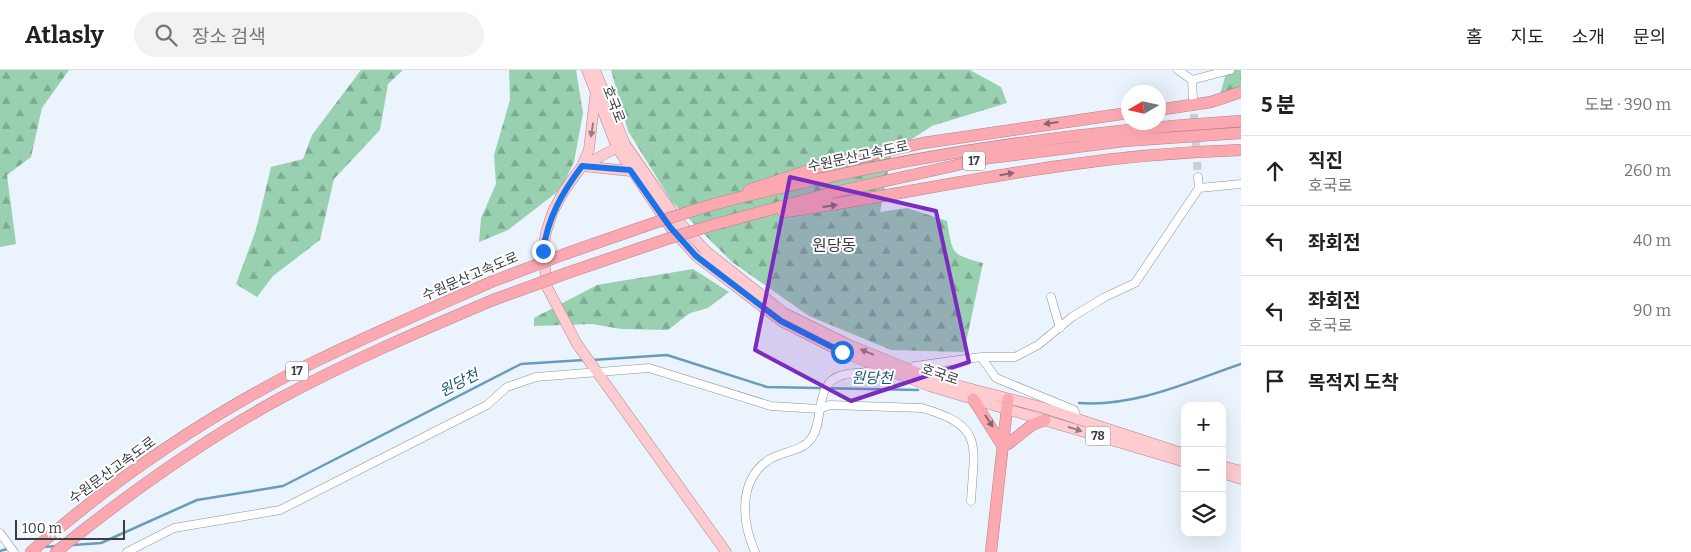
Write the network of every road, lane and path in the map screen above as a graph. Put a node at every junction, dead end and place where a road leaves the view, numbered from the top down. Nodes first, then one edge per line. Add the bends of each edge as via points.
1 (587, 70) edge
2 (595, 70) edge
3 (1178, 70) edge
4 (1230, 70) edge
5 (1192, 80) junction
6 (1241, 92) edge
7 (595, 94) junction
8 (1193, 99) tunnel mouth
9 (1166, 109) edge
10 (1121, 114) edge
11 (1241, 121) edge
12 (1241, 133) edge
13 (621, 146) junction
14 (1241, 150) edge
15 (1144, 156) junction
16 (1241, 156) edge
17 (582, 166) junction
18 (630, 170) junction
19 (1198, 177) tunnel mouth
20 (1241, 184) edge
21 (1199, 188) junction
22 (718, 203) junction
23 (730, 220) junction
24 (1051, 297) dead end
25 (1060, 328) junction
26 (981, 357) junction
27 (915, 366) dead end
28 (597, 371) junction
29 (877, 371) dead end
30 (972, 399) junction
31 (1010, 404) junction
32 (819, 405) junction
33 (1045, 420) junction
34 (1078, 420) junction
35 (1005, 445) junction
36 (1181, 453) edge
37 (1181, 461) edge
38 (1226, 467) edge
39 (1241, 471) edge
40 (1226, 474) edge
41 (1241, 479) edge
42 (971, 501) dead end
43 (1, 534) edge
44 (14, 552) edge
45 (31, 552) edge
46 (56, 552) edge
47 (127, 552) edge
48 (726, 552) edge
49 (755, 552) edge
50 (991, 552) edge
51 (998, 552) edge

1 - 7 main road, 호국로
2 - 13 main road, 호국로
3 - 5 street
4 - 5 street
5 - 8 street
6 - 9 highway via 1212,102
7 - 13 main road, 호국로
7 -> 17 main road via 589,149
10 -> 22 highway via 966,135 878,152 758,186
11 - 22 highway, 수원문산고속도로 / 17 via 1074,134 991,146 886,164
12 - 23 highway, 17 via 1124,141 988,158
13 - 17 main road
13 - 18 main road, 호국로
31 -> 13 main road, 호국로 via 933,379 847,344 784,313 706,251 679,222
14 - 15 highway
15 - 16 highway
23 -> 15 highway via 854,202 1050,167
17 - 18 main road
17 - 28 main road via 553,211 543,251 547,287 578,344
18 - 30 main road, 호국로 via 670,227 696,256 781,321 842,352
19 - 21 street
20 - 21 street
21 - 25 street via 1135,283 1105,297
22 - 45 highway, 수원문산고속도로 / 17, bridge via 491,282 304,368 208,422 115,484
23 - 46 highway, 17, bridge via 494,300 363,357 278,399 214,438 114,505
24 - 25 street
25 - 26 street via 1015,357
26 - 27 street
26 - 34 street via 996,378 1074,410
28 - 32 street via 649,368 771,406
28 - 47 street via 536,377 507,387 486,405 280,510 174,528
28 - 48 main road
29 - 32 street via 842,375 832,380
30 - 31 main road, 호국로
30 -> 35 highway
31 - 33 main road, 호국로 / 78
31 - 34 main road, 호국로 / 78
31 - 35 highway
32 - 42 street via 922,408 959,422 968,430 974,444
32 - 49 street via 817,428 804,446 767,460 749,483 744,503
33 - 35 highway via 1032,425
33 -> 37 main road, 호국로 / 78
34 - 36 main road, 호국로 / 78
35 - 50 highway
35 - 51 highway
38 - 39 main road
40 - 41 main road
43 - 44 street

